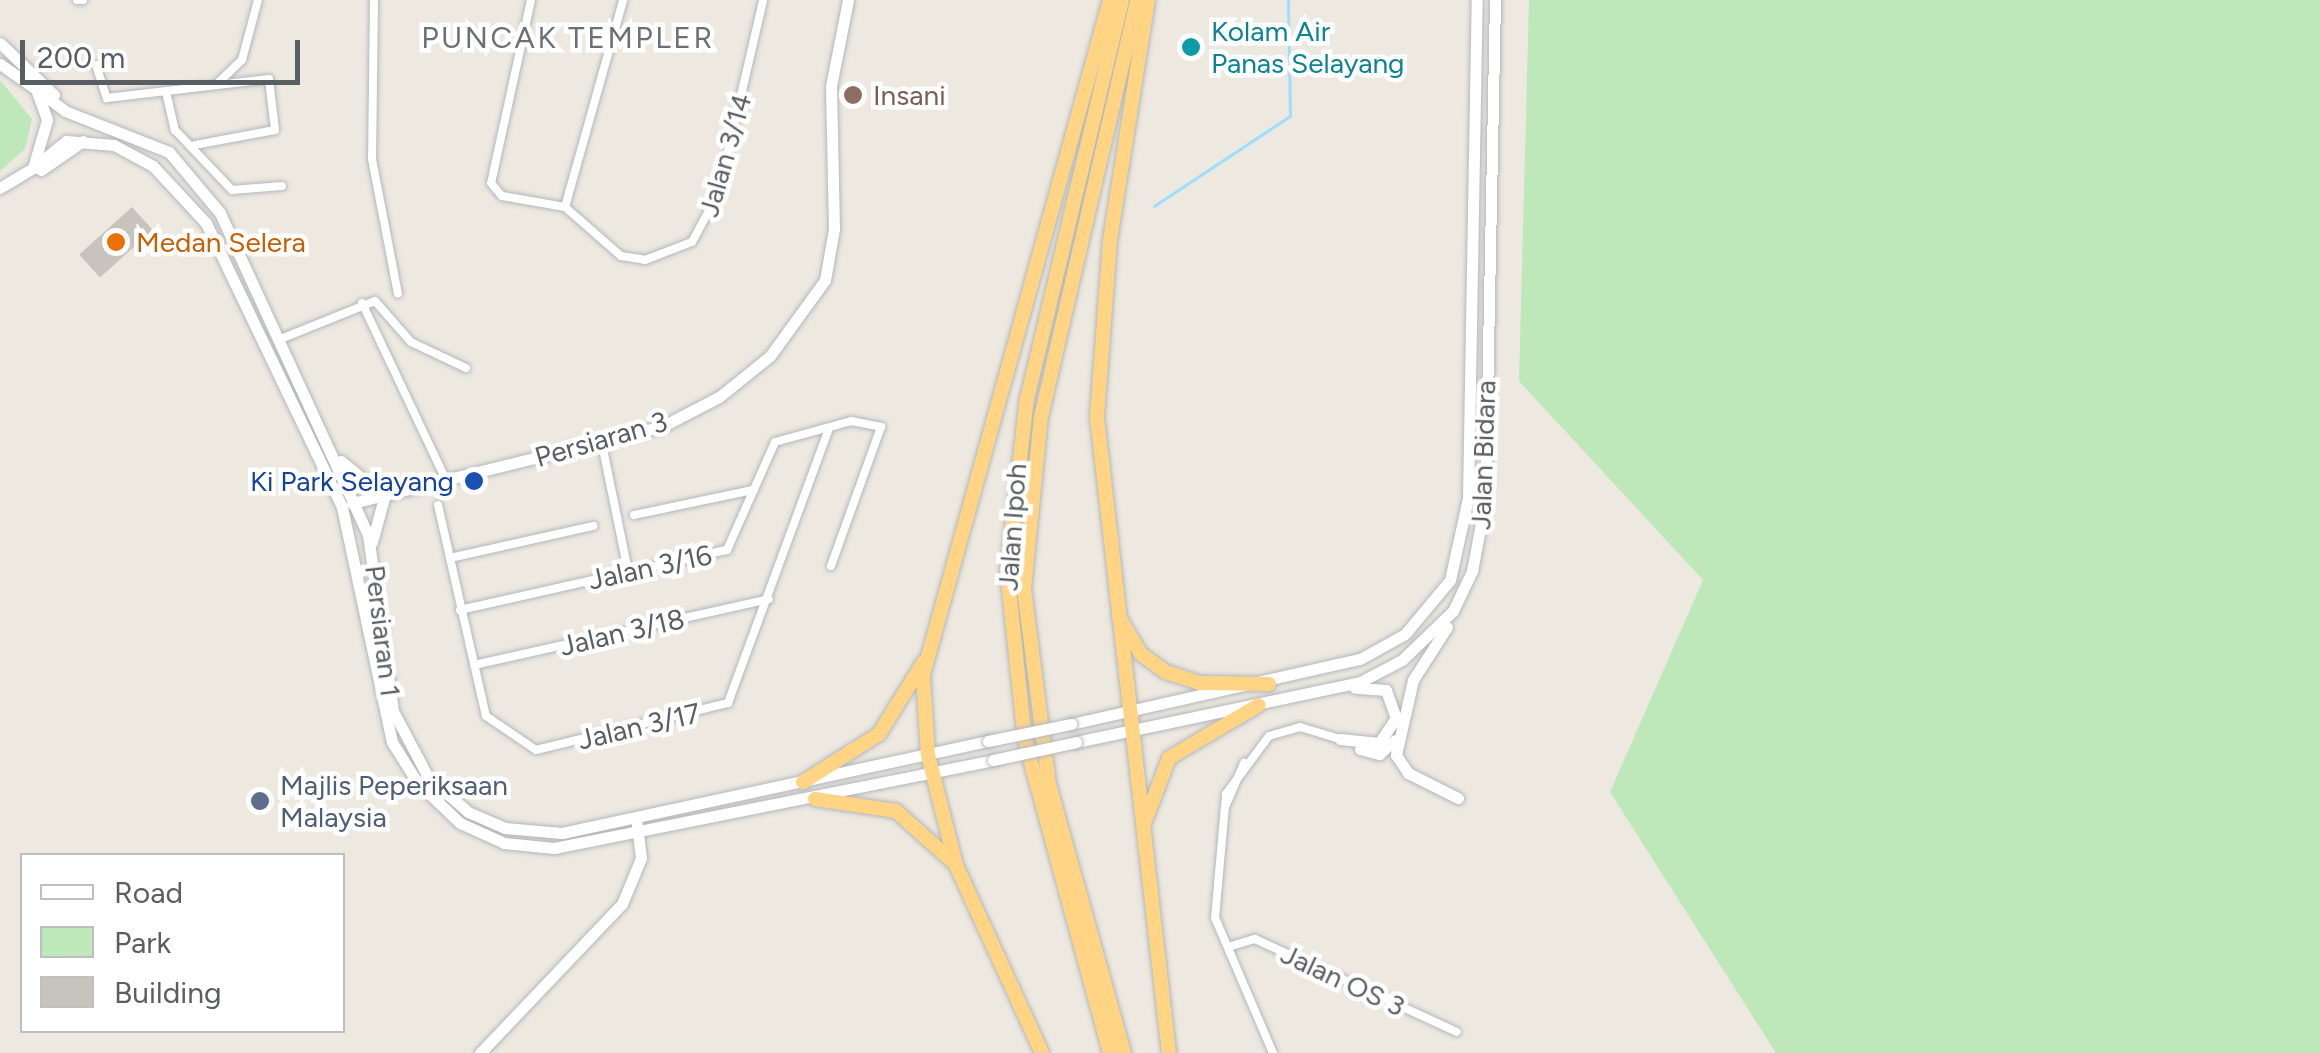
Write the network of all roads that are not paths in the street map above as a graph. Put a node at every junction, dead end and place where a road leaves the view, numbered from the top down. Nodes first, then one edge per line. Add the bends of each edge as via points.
1 (258, 0) edge
2 (374, 0) edge
3 (531, 0) edge
4 (623, 0) edge
5 (764, 0) edge
6 (848, 0) edge
7 (1110, 0) edge
8 (1122, 0) edge
9 (1137, 0) edge
10 (1148, 0) edge
11 (1477, 0) edge
12 (1494, 0) edge
13 (0, 43) edge
14 (0, 56) edge
15 (96, 65) dead end
16 (6, 66) edge
17 (216, 85) junction
18 (36, 89) junction
19 (166, 92) junction
20 (81, 118) junction
21 (86, 138) junction
22 (195, 146) junction
23 (32, 168) junction
24 (282, 186) dead end
25 (1, 192) edge
26 (565, 207) junction
27 (398, 294) dead end
28 (362, 303) junction
29 (283, 338) junction
30 (466, 368) dead end
31 (829, 430) junction
32 (602, 444) junction
33 (338, 458) junction
34 (444, 478) junction
35 (753, 490) junction
36 (384, 492) junction
37 (356, 501) junction
38 (1485, 502) junction
39 (438, 505) dead end
40 (342, 507) junction
41 (634, 515) dead end
42 (593, 526) dead end
43 (372, 546) junction
44 (450, 558) junction
45 (831, 566) dead end
46 (628, 571) junction
47 (769, 599) junction
48 (1114, 603) junction
49 (460, 610) junction
50 (927, 656) junction
51 (474, 665) junction
52 (1269, 684) junction
53 (1308, 696) junction
54 (1259, 705) junction
55 (1126, 711) junction
56 (1403, 728) junction
57 (1129, 730) junction
58 (1340, 739) junction
59 (988, 742) joint
60 (928, 755) junction
61 (993, 760) joint
62 (932, 774) junction
63 (803, 782) junction
64 (1458, 798) dead end
65 (814, 799) junction
66 (636, 816) junction
67 (679, 824) junction
68 (639, 831) junction
69 (641, 858) junction
70 (956, 866) junction
71 (1146, 880) junction
72 (1228, 947) junction
73 (1457, 1032) dead end
74 (480, 1053) edge
75 (1042, 1053) edge
76 (1110, 1053) edge
77 (1124, 1053) edge
78 (1169, 1053) edge
79 (1274, 1053) edge

1 - 17 street via 242,60
2 - 27 street via 372,160
3 - 26 street via 491,183 502,196
4 - 26 street
5 - 26 street, Jalan 3/14 via 718,194 692,242 645,260 621,256
6 - 32 main road, Persiaran 3 via 831,86 834,229 811,306 719,397
7 - 50 highway
8 - 76 highway, Jalan Ipoh via 1026,399 1007,571 1025,742
9 - 77 highway, Jalan Ipoh via 1041,417 1024,589 1049,784
10 - 48 highway via 1110,240 1097,417
11 - 52 main road, Jalan Bidara via 1468,498 1458,563 1440,599 1388,646
12 - 38 main road, Jalan Bidara
13 - 20 main road
14 - 16 main road
15 - 19 street via 107,98
16 - 18 main road, Persiaran 1
17 - 19 street
17 - 22 street via 269,80 277,127
18 - 20 main road, Persiaran 1
18 - 23 main road via 47,137
19 - 22 street via 175,130
20 - 29 main road, Persiaran 1 via 140,137 185,166 234,237
21 - 23 main road via 66,141
21 - 25 main road
21 - 40 main road, Persiaran 1 via 154,166 206,223
22 - 24 street via 238,193
23 - 25 main road
28 - 29 street
28 - 30 street via 384,303 411,342
28 - 34 street
29 - 33 main road, Persiaran 1
31 - 35 street, Jalan 3/16 via 775,442
31 - 45 street via 851,421 884,430
31 - 47 street, Jalan 3/17
32 - 34 main road, Persiaran 3
32 - 46 street
33 - 36 main road
33 - 37 main road, Persiaran 1
34 - 36 main road, Persiaran 3
35 - 41 street
35 - 46 street, Jalan 3/16 via 728,550
36 - 37 main road, Persiaran 3
36 - 43 main road
37 - 40 main road, Persiaran 3
37 - 43 main road, Persiaran 1
38 - 53 main road, Jalan Bidara via 1472,571 1438,629 1380,673
38 - 56 main road via 1476,579 1418,669
39 - 44 street, Jalan 3/17
40 - 68 main road, Persiaran 1 via 378,701 417,782 460,823 504,843 554,848
42 - 44 street
43 - 66 main road, Persiaran 1 via 392,711 428,778 504,828 562,832
44 - 49 street, Jalan 3/17
46 - 49 street, Jalan 3/16
47 - 51 street, Jalan 3/18
47 - 51 street, Jalan 3/17 via 720,708 536,750 486,716
48 - 52 highway via 1134,645 1166,672 1216,685
48 - 55 highway
49 - 51 street, Jalan 3/17
50 - 60 highway
50 - 63 highway via 879,734
52 - 55 main road, Jalan Bidara
53 - 54 main road, Jalan Bidara
53 - 58 main road via 1371,686 1393,696 1396,718 1384,740
54 - 57 main road, Jalan Bidara
54 - 71 highway via 1200,733 1156,777 1145,812
55 - 57 highway
55 - 59 main road, Jalan Bidara, bridge
56 - 58 main road via 1378,754
56 - 64 main road via 1400,766
57 - 61 main road, Jalan Bidara, bridge
57 - 71 highway
58 - 72 street via 1289,729 1245,758 1225,806 1214,918
59 - 60 main road, Persiaran 1
60 - 62 highway
60 - 63 main road, Persiaran 1
61 - 62 main road, Persiaran 1
62 - 65 main road, Persiaran 1
62 - 70 highway
63 - 66 main road, Persiaran 1
65 - 67 main road, Persiaran 1
65 - 70 highway via 896,811
66 - 68 main road
67 - 68 main road, Persiaran 1
67 - 69 main road via 658,834
68 - 69 main road
69 - 74 main road via 622,904
70 - 75 highway
71 - 78 highway
72 - 73 street, Jalan OS 3 via 1255,940
72 - 79 street

